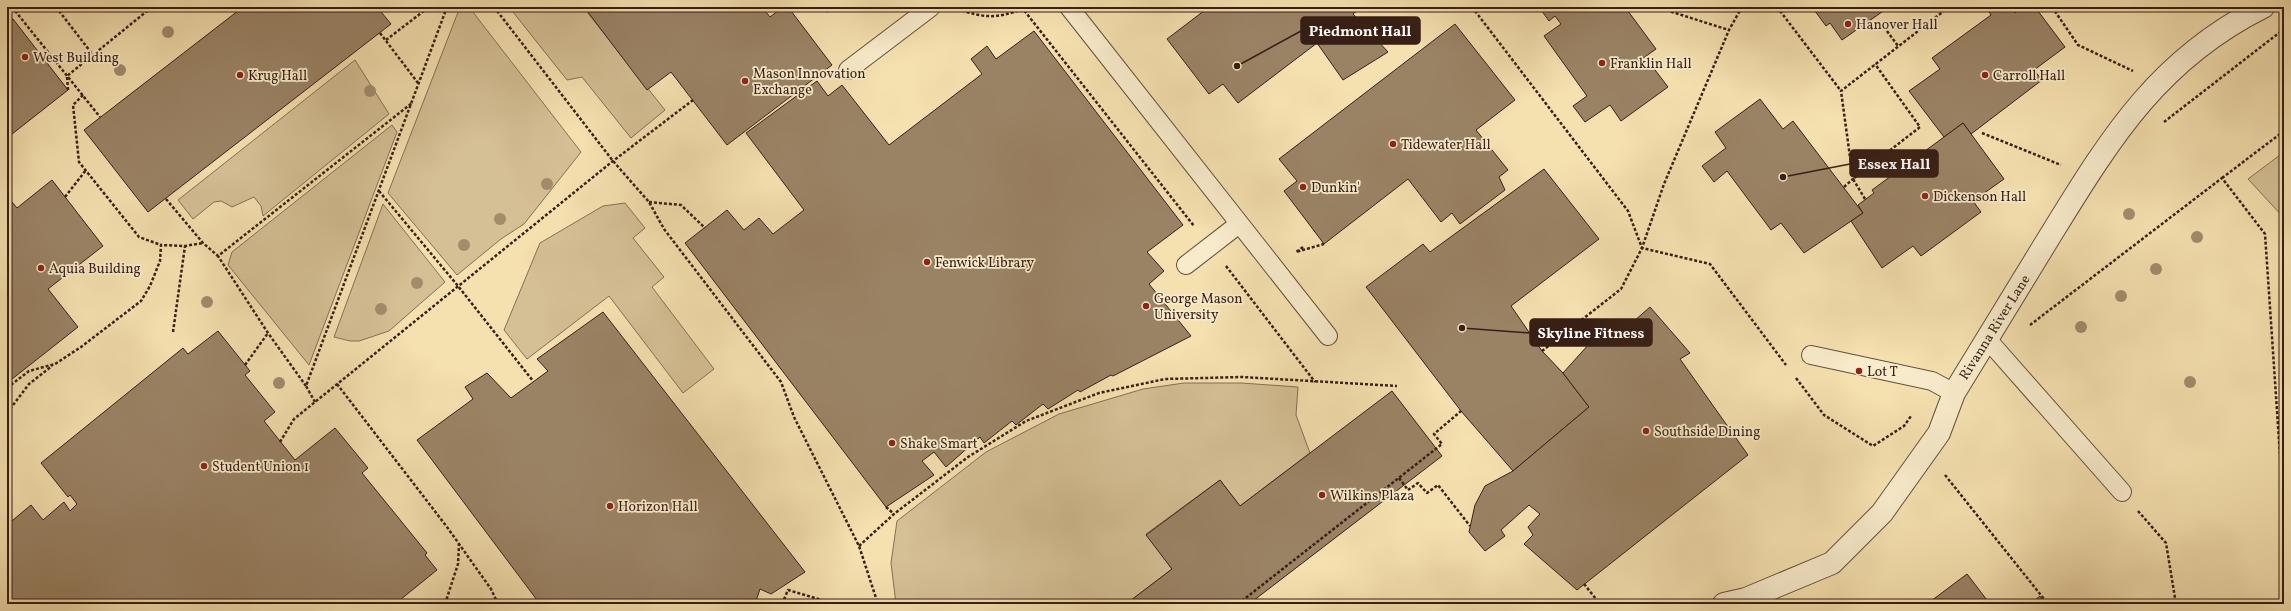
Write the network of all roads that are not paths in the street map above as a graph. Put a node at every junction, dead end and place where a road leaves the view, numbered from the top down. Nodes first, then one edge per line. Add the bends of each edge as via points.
1 (931, 7) edge
2 (1068, 7) edge
3 (2254, 11) edge
4 (848, 70) dead end
5 (1239, 224) junction
6 (1186, 265) dead end
7 (1328, 336) dead end
8 (1987, 339) junction
9 (1811, 355) dead end
10 (1954, 393) junction
11 (2122, 492) road end
12 (1724, 604) edge

1 - 4 lane
2 - 5 lane
3 - 8 street, Rivanna River Lane via 2188,55 2128,116 2090,170
5 - 6 lane
5 - 7 lane
8 - 10 street, Rivanna River Lane
8 - 11 lane
9 - 10 lane via 1932,381
10 - 12 street, Rivanna River Lane via 1939,433 1882,513 1832,563 1753,596

